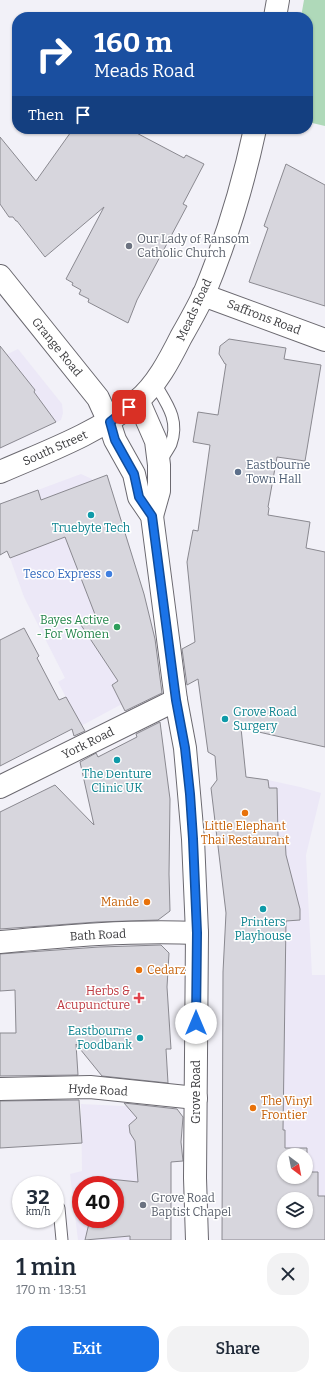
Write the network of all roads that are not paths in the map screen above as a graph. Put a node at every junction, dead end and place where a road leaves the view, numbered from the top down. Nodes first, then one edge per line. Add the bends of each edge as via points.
1 (278, 0) edge
2 (276, 12) edge
3 (254, 134) edge
4 (0, 276) edge
5 (203, 295) junction
6 (325, 340) edge
7 (154, 382) junction
8 (138, 400) junction
9 (110, 422) junction
10 (159, 465) junction
11 (0, 472) edge
12 (152, 516) junction
13 (176, 700) junction
14 (0, 787) edge
15 (197, 933) junction
16 (0, 942) edge
17 (0, 1089) edge
18 (196, 1098) junction
19 (61, 1228) edge
20 (62, 1240) edge
21 (196, 1240) edge

1 - 2 street
3 - 5 street, Meads Road via 234,211
4 - 9 street, Grange Road via 98,398
5 - 6 street, Saffrons Road
5 - 7 street, Meads Road via 173,353
7 - 8 street, Meads Road
7 - 10 lane via 174,418 171,444
8 - 9 street, Meads Road
8 - 10 street, Grove Road via 156,441
9 - 11 street, South Street
9 - 12 street, Grove Road via 115,440 134,474 139,497
10 - 12 street, Grove Road via 160,491
12 - 13 street, Grove Road
13 - 14 street, York Road
13 - 15 street, Grove Road via 190,794
15 - 16 street, Bath Road via 79,935
15 - 18 street, Grove Road
17 - 18 street, Hyde Road via 90,1087
18 - 21 street, Grove Road
19 - 20 lane

